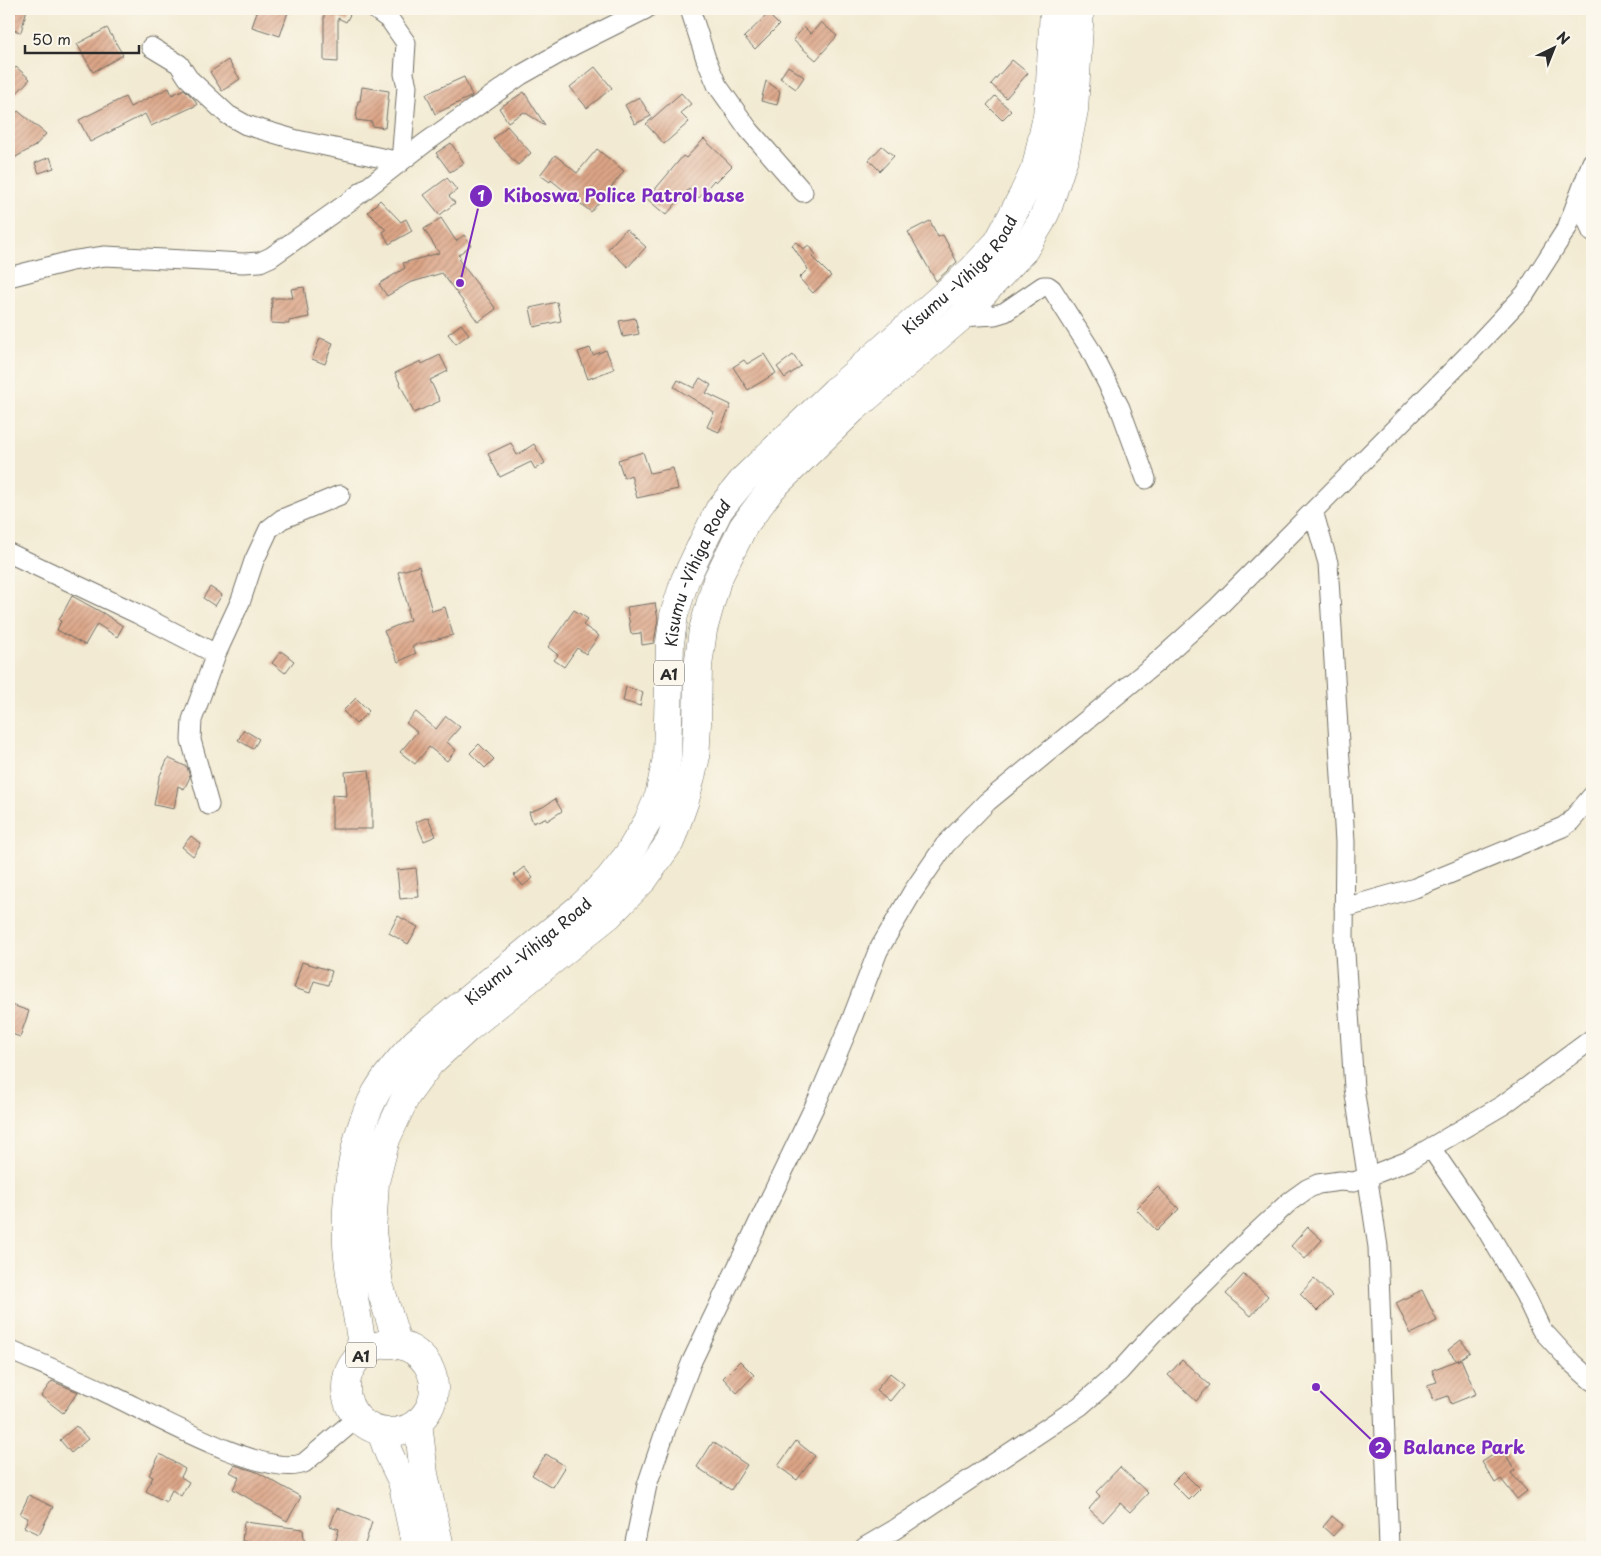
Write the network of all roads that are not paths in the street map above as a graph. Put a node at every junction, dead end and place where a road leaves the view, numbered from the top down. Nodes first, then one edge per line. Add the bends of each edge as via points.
1 (375, 9) edge
2 (646, 9) edge
3 (690, 9) edge
4 (1054, 9) edge
5 (1080, 9) edge
6 (151, 47) dead end
7 (401, 162) junction
8 (1592, 162) edge
9 (804, 192) dead end
10 (1579, 199) junction
11 (1592, 232) edge
12 (9, 277) edge
13 (961, 317) junction
14 (1146, 479) dead end
15 (340, 495) dead end
16 (1314, 511) junction
17 (9, 553) edge
18 (216, 654) junction
19 (1592, 796) edge
20 (208, 805) dead end
21 (1344, 908) junction
22 (1592, 1039) edge
23 (1431, 1148) junction
24 (1367, 1176) junction
25 (398, 1345) junction
26 (9, 1350) edge
27 (363, 1352) junction
28 (1592, 1381) edge
29 (357, 1418) junction
30 (418, 1422) junction
31 (381, 1432) junction
32 (416, 1547) edge
33 (440, 1547) edge
34 (634, 1547) edge
35 (865, 1547) edge
36 (1389, 1547) edge

1 - 7 street via 390,20 406,43 404,74 407,86
2 - 7 street via 521,75
3 - 9 street via 717,85 749,130
4 - 27 highway, Kisumu -Vihiga Road / A1 via 1047,116 1040,151 1024,196 998,242 972,270 836,391 745,478 720,510 703,542 674,615 670,643 667,758 659,796 628,855 610,879 582,906 416,1042 376,1093 362,1124 349,1176 348,1265
5 - 13 highway, Kisumu -Vihiga Road / A1 via 1074,110 1065,155 1048,207 1024,250
6 - 7 street via 179,64 188,78 228,115 246,125 297,140
7 - 12 street via 260,262 105,256
8 - 10 street
10 - 11 street
10 - 16 street via 1567,228 1525,294
13 - 14 street via 1005,312 1043,286 1052,289 1090,349 1120,408
13 - 25 highway, Kisumu -Vihiga Road / A1 via 854,409 772,488 743,527 717,580 703,630 698,666 695,761 670,842 644,878 609,915 468,1028 430,1063 406,1096 386,1139 377,1173 372,1232 378,1284
15 - 18 street via 282,519 270,529
16 - 21 street via 1328,573 1345,842
16 - 34 street via 1218,607 1156,663 987,802 946,845 912,893 878,951 818,1099 692,1361 647,1486
17 - 18 street
18 - 20 street via 192,720 191,740
19 - 21 street via 1562,827 1415,888
21 - 24 street via 1354,1088
22 - 23 street via 1503,1105
23 - 24 street
23 - 28 street via 1485,1227 1541,1329
24 - 35 street via 1354,1182 1318,1184 1306,1189 1243,1245 1120,1371 1080,1406
24 - 36 street via 1378,1247
25 - 27 highway, A1 via 386,1344
25 - 30 highway, A1 via 422,1359 434,1384 428,1412
26 - 29 street via 106,1392 206,1442 273,1465 296,1467 304,1463
27 - 29 highway, A1 via 347,1377 349,1406
29 - 31 highway
30 - 31 highway via 407,1429
30 - 33 highway via 424,1474
31 - 32 highway via 402,1481

